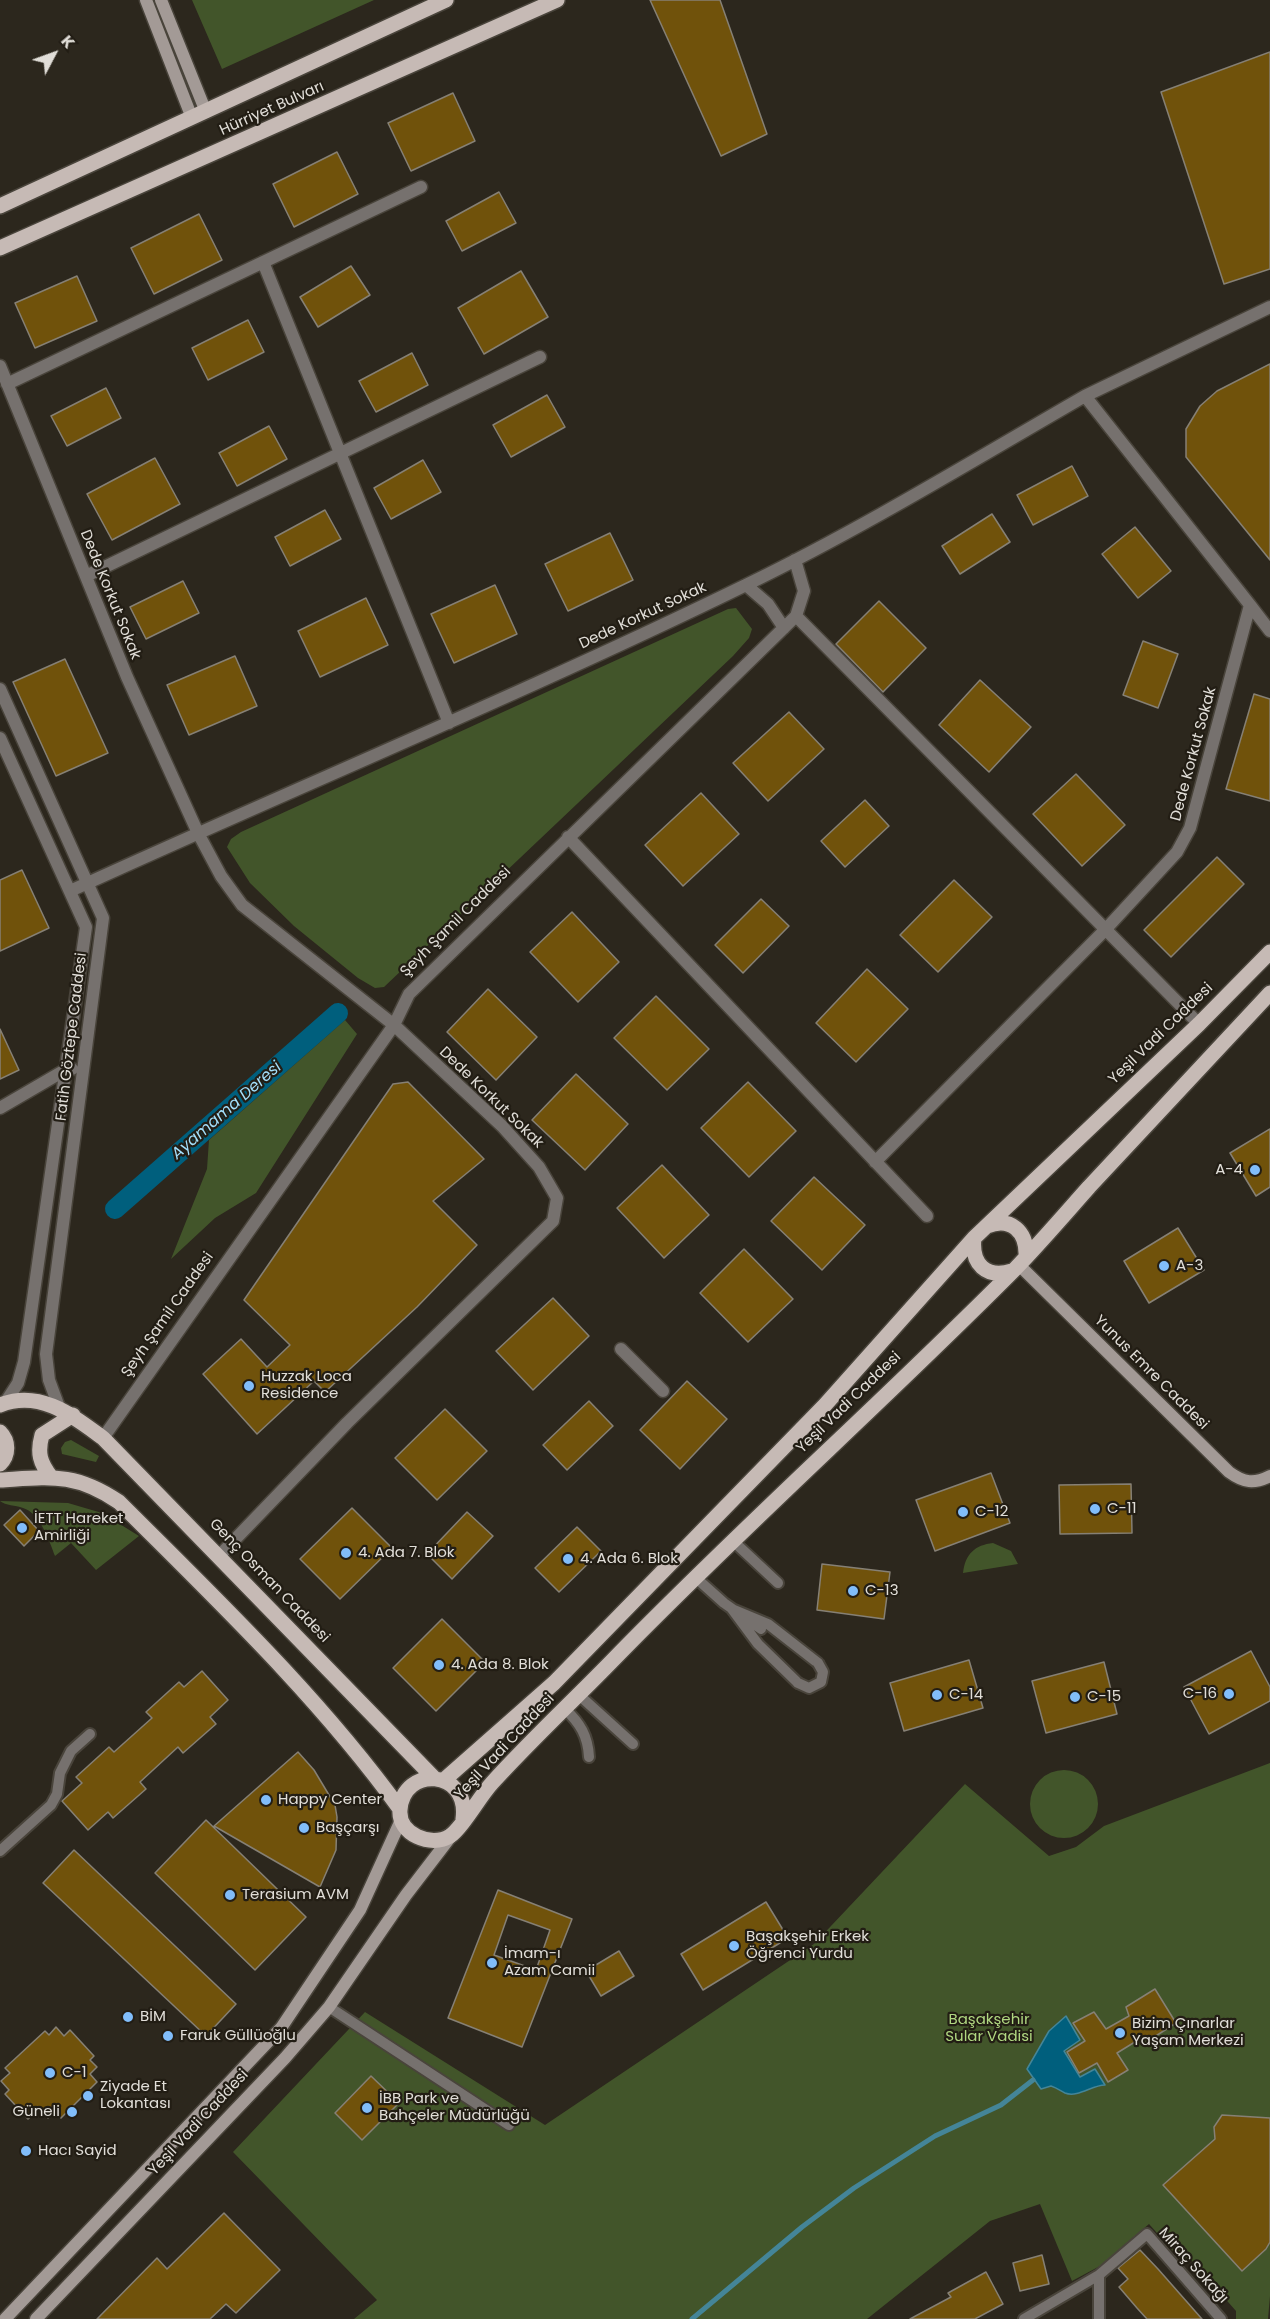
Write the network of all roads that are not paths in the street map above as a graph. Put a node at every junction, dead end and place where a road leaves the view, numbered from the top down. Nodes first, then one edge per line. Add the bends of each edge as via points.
1 (146, 0) edge
2 (161, 0) edge
3 (446, 0) edge
4 (557, 0) edge
5 (199, 115) junction
6 (421, 187) dead end
7 (0, 206) edge
8 (0, 249) edge
9 (263, 262) junction
10 (1270, 307) edge
11 (540, 357) dead end
12 (0, 366) edge
13 (7, 384) junction
14 (1085, 396) junction
15 (341, 453) junction
16 (795, 560) junction
17 (86, 576) junction
18 (746, 585) junction
19 (1250, 605) junction
20 (796, 616) junction
21 (783, 628) junction
22 (1270, 631) edge
23 (0, 689) edge
24 (449, 723) junction
25 (0, 738) edge
26 (198, 833) junction
27 (568, 837) junction
28 (88, 883) junction
29 (70, 891) junction
30 (1105, 930) junction
31 (1270, 952) edge
32 (1270, 993) edge
33 (1199, 1024) junction
34 (394, 1025) junction
35 (67, 1069) junction
36 (83, 1070) junction
37 (0, 1108) edge
38 (875, 1162) junction
39 (927, 1216) dead end
40 (987, 1226) junction
41 (975, 1238) junction
42 (1019, 1264) junction
43 (621, 1349) dead end
44 (663, 1391) dead end
45 (2, 1404) edge
46 (66, 1411) junction
47 (0, 1432) edge
48 (103, 1438) junction
49 (0, 1464) edge
50 (1270, 1476) edge
51 (51, 1477) junction
52 (0, 1480) edge
53 (732, 1540) junction
54 (220, 1555) junction
55 (695, 1577) junction
56 (778, 1583) dead end
57 (732, 1609) junction
58 (761, 1629) dead end
59 (579, 1695) junction
60 (565, 1709) junction
61 (90, 1734) dead end
62 (633, 1744) dead end
63 (589, 1757) dead end
64 (439, 1779) junction
65 (401, 1815) junction
66 (463, 1819) junction
67 (452, 1835) junction
68 (0, 1851) edge
69 (329, 2007) junction
70 (508, 2125) dead end
71 (1099, 2275) junction
72 (4, 2319) edge
73 (36, 2319) edge
74 (1024, 2319) edge
75 (1099, 2319) edge
76 (1221, 2319) edge

1 - 5 main road
2 - 5 main road
3 - 5 main road, Hürriyet Bulvarı
4 - 8 main road, Hürriyet Bulvarı
5 - 7 main road, Hürriyet Bulvarı
6 - 9 street
9 - 13 street
9 - 15 street
10 - 14 street, Dede Korkut Sokak
11 - 15 street
12 - 13 street, Dede Korkut Sokak
13 - 17 street, Dede Korkut Sokak
14 - 16 street, Dede Korkut Sokak
14 - 19 street
15 - 17 street
15 - 24 street
16 - 18 street, Dede Korkut Sokak
16 - 20 street via 804,591
17 - 26 street, Dede Korkut Sokak
18 - 21 street via 768,604
18 - 24 street, Dede Korkut Sokak
19 - 22 street
19 - 30 street, Dede Korkut Sokak via 1190,828 1177,852
20 - 21 street, Şeyh Şamil Caddesi
20 - 30 street
21 - 27 street, Şeyh Şamil Caddesi
23 - 28 street, Fatih Göztepe Caddesi
24 - 26 street, Dede Korkut Sokak
25 - 29 street, Fatih Göztepe Caddesi
26 - 28 street
26 - 34 street, Dede Korkut Sokak via 242,905
27 - 34 street, Şeyh Şamil Caddesi via 409,994
27 - 38 street
28 - 29 street
28 - 36 street, Fatih Göztepe Caddesi via 103,918
29 - 35 street, Fatih Göztepe Caddesi via 87,927
30 - 33 street
30 - 38 street, Dede Korkut Sokak
31 - 33 main road, Yeşil Vadi Caddesi
32 - 42 main road, Yeşil Vadi Caddesi
33 - 40 main road, Yeşil Vadi Caddesi
34 - 48 street, Şeyh Şamil Caddesi
34 - 54 street, Dede Korkut Sokak via 502,1126 539,1167 557,1198 552,1221
35 - 36 street
35 - 37 street
35 - 45 street, Fatih Göztepe Caddesi via 24,1362 18,1383
36 - 46 street, Fatih Göztepe Caddesi via 46,1354 49,1380
38 - 39 street
40 - 41 main road, Yeşil Vadi Caddesi
40 - 42 main road via 1003,1222 1017,1227 1025,1240
41 - 42 main road via 974,1256 983,1269 998,1275
41 - 64 main road, Yeşil Vadi Caddesi via 825,1405 569,1667
42 - 50 main road, Yunus Emre Caddesi via 1228,1472 1248,1482
42 - 53 main road, Yeşil Vadi Caddesi
43 - 44 street
45 - 46 main road via 36,1401
46 - 48 main road, Genç Osman Caddesi
46 - 51 main road via 42,1435 38,1449 41,1465
47 - 49 main road via 7,1450
48 - 54 main road, Genç Osman Caddesi
51 - 52 main road
51 - 65 main road via 77,1480 118,1502 314,1700 364,1760
53 - 55 main road, Yeşil Vadi Caddesi
53 - 56 lane
54 - 64 main road, Genç Osman Caddesi
55 - 57 lane
55 - 59 main road, Yeşil Vadi Caddesi
57 - 57 lane, bridge via 758,1644 798,1683 808,1688 821,1682 823,1672 818,1663 768,1624
57 - 58 lane
59 - 60 main road, Yeşil Vadi Caddesi
59 - 62 lane
60 - 63 lane via 584,1732
60 - 66 main road, Yeşil Vadi Caddesi via 491,1784
61 - 68 lane via 71,1751 51,1805
64 - 65 main road via 415,1784 408,1790
64 - 66 main road via 459,1792
65 - 67 main road via 415,1835 423,1839
65 - 72 main road, Yeşil Vadi Caddesi via 360,1910 281,2028
66 - 67 main road, Yeşil Vadi Caddesi
67 - 69 main road, Yeşil Vadi Caddesi
69 - 70 lane
69 - 73 main road, Yeşil Vadi Caddesi
71 - 74 lane, Miraç Sokağı
71 - 75 lane
71 - 76 lane, Miraç Sokağı via 1147,2234

